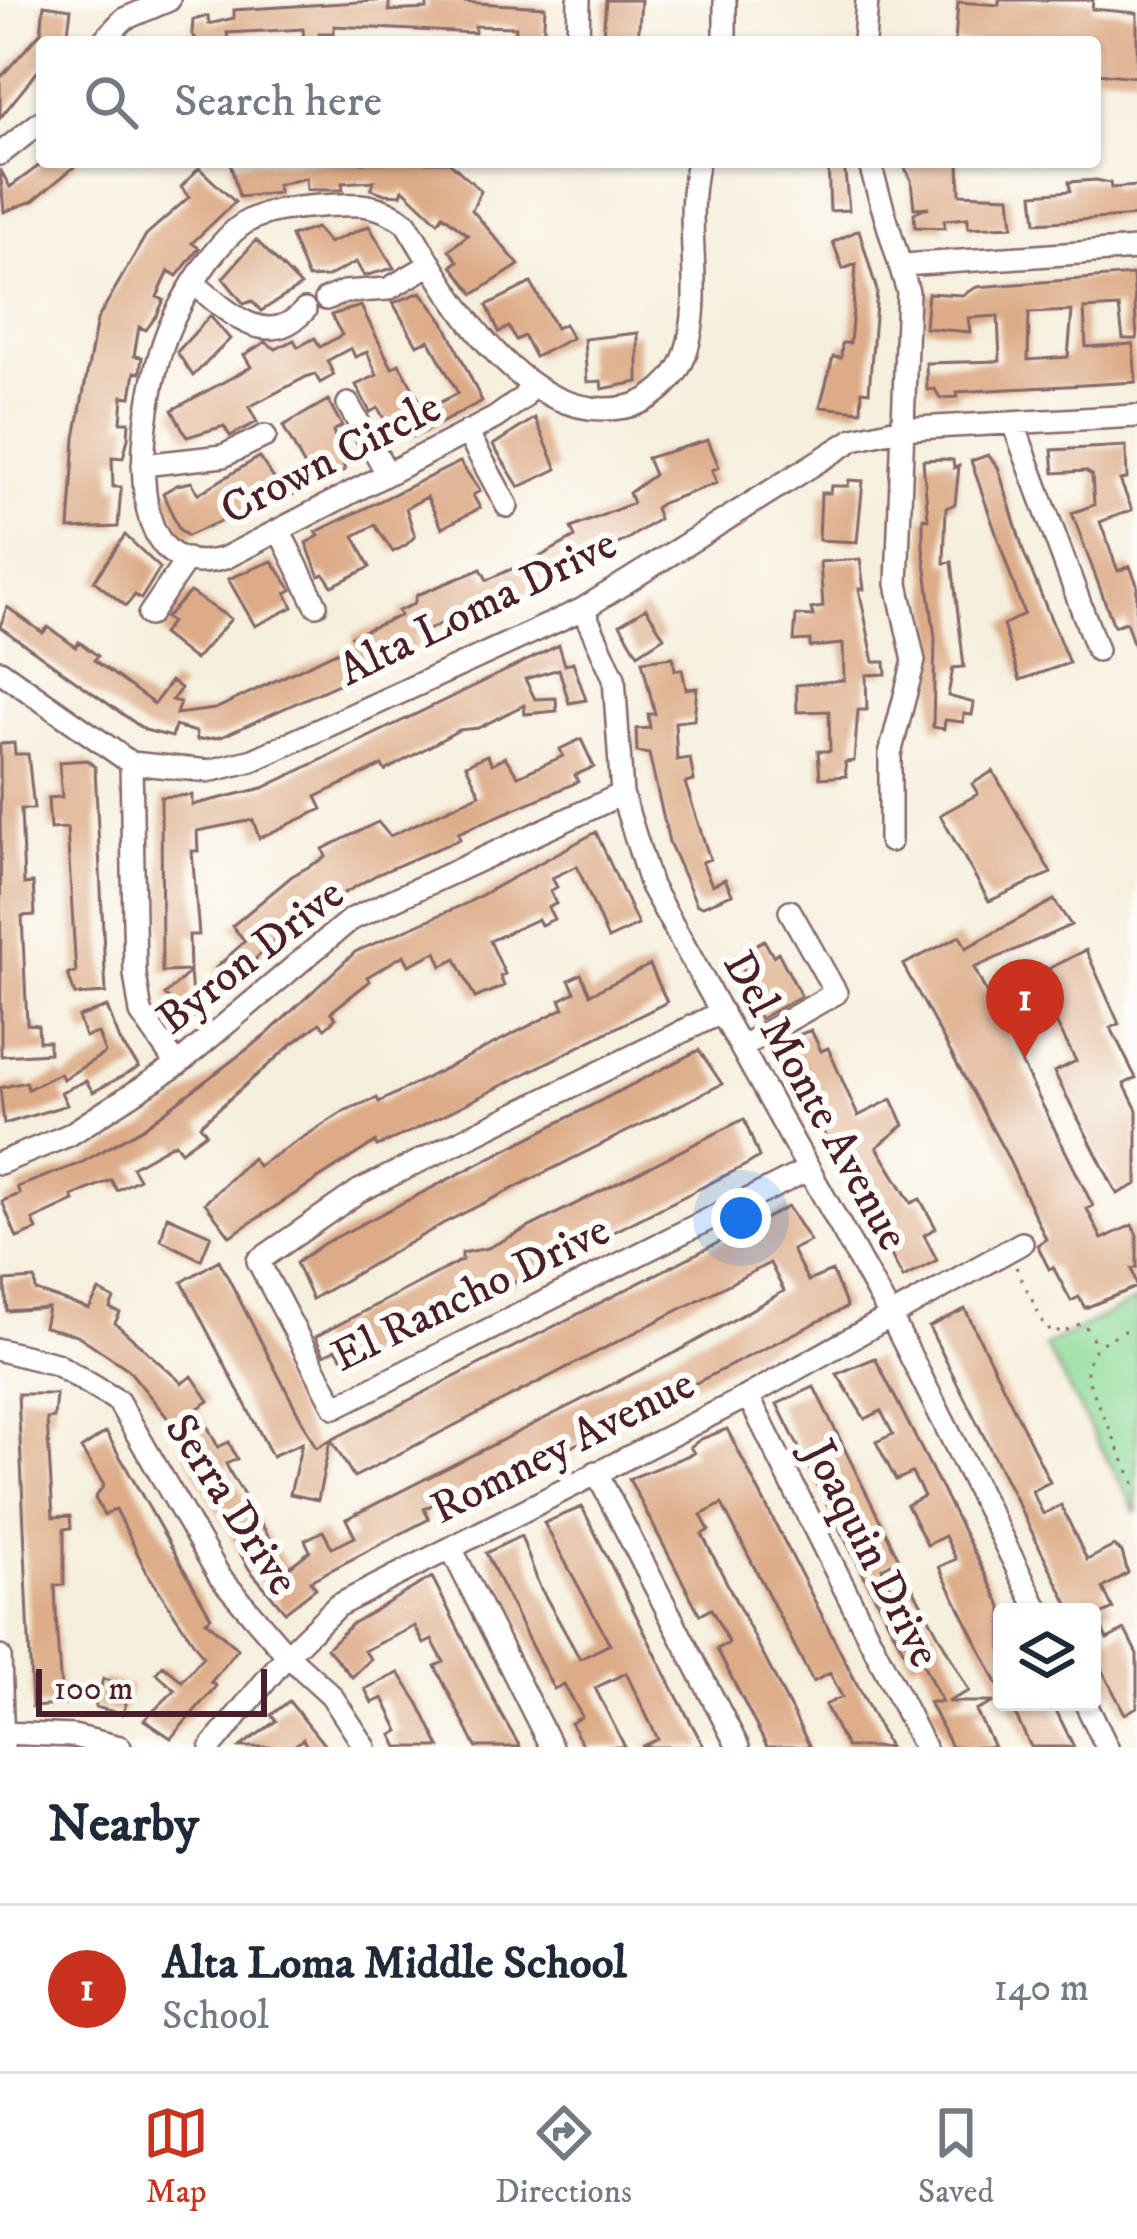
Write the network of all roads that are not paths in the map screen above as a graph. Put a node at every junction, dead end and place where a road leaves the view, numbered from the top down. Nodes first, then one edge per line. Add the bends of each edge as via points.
1 (169, 0) edge
2 (579, 0) edge
3 (725, 0) edge
4 (866, 0) edge
5 (118, 9) edge
6 (105, 36) edge
7 (578, 36) edge
8 (724, 36) edge
9 (864, 36) edge
10 (36, 126) edge
11 (0, 154) edge
12 (696, 168) edge
13 (871, 168) edge
14 (1137, 249) edge
15 (431, 264) junction
16 (903, 266) junction
17 (196, 286) junction
18 (326, 299) dead end
19 (305, 310) dead end
20 (531, 383) junction
21 (348, 404) dead end
22 (1137, 416) edge
23 (1014, 425) junction
24 (898, 429) junction
25 (467, 432) junction
26 (266, 436) dead end
27 (143, 465) junction
28 (386, 473) junction
29 (507, 506) dead end
30 (279, 530) junction
31 (188, 559) junction
32 (316, 605) dead end
33 (583, 609) junction
34 (149, 615) dead end
35 (1097, 650) dead end
36 (0, 671) edge
37 (131, 763) junction
38 (622, 794) junction
39 (890, 841) dead end
40 (790, 910) dead end
41 (722, 1012) junction
42 (741, 1047) junction
43 (177, 1065) junction
44 (0, 1163) edge
45 (809, 1169) junction
46 (1022, 1243) dead end
47 (892, 1319) junction
48 (0, 1350) edge
49 (748, 1396) junction
50 (596, 1472) junction
51 (451, 1548) junction
52 (1034, 1603) edge
53 (287, 1655) junction
54 (0, 1657) edge
55 (1089, 1711) edge
56 (3, 1740) edge
57 (120, 1747) edge
58 (211, 1747) edge
59 (365, 1747) edge
60 (551, 1747) edge
61 (738, 1747) edge
62 (924, 1747) edge
63 (1107, 1747) edge

1 - 5 street
2 - 7 street
3 - 8 street
4 - 9 street
5 - 6 street
10 - 11 street
12 - 20 street, Crown Circle via 698,325 684,360 642,404 598,412
13 - 16 street
14 - 16 street
15 - 17 street, Crown Circle via 390,211 366,203 278,210 228,238
15 - 18 street via 388,289
15 - 20 street, Crown Circle via 493,351
16 - 24 street
17 - 19 street via 243,324 267,330 291,325
17 - 27 street, Crown Circle via 160,356
20 - 25 street, Crown Circle via 523,398
21 - 28 street
22 - 23 street, Alta Loma Drive
23 - 24 street, Alta Loma Drive
23 - 35 street
24 - 33 street, Alta Loma Drive via 827,452
24 - 39 street via 897,584 914,661 890,754
25 - 28 street, Crown Circle
25 - 29 street
26 - 27 street via 223,456
27 - 31 street, Crown Circle via 151,526 163,545
28 - 30 street, Crown Circle
30 - 31 street, Crown Circle via 226,558
30 - 32 street
31 - 34 street
33 - 37 street, Alta Loma Drive via 253,760 209,771
33 - 38 street, Del Monte Avenue via 614,678
36 - 37 street, Alta Loma Drive
37 - 43 street via 135,974 142,1013
38 - 41 street, Del Monte Avenue via 651,886
38 - 43 street, Byron Drive via 350,920
40 - 42 street via 836,993
41 - 42 street, Del Monte Avenue
41 - 45 street, El Rancho Drive via 359,1190 258,1261 335,1407
42 - 45 street, Del Monte Avenue
43 - 44 street, Byron Drive via 69,1135
45 - 47 street, Del Monte Avenue
46 - 47 street, Romney Avenue
47 - 49 street, Romney Avenue
47 - 52 street, Del Monte Avenue
48 - 53 street, Serra Drive via 56,1364 118,1401 220,1577
49 - 50 street, Romney Avenue
49 - 62 street, Joaquin Drive
50 - 51 street, Romney Avenue
50 - 61 street
51 - 53 street, Romney Avenue via 337,1606
51 - 60 street
53 - 58 street, Romney Avenue
53 - 59 street, Serra Drive via 331,1695
54 - 56 street
55 - 63 street
56 - 57 street via 73,1736

